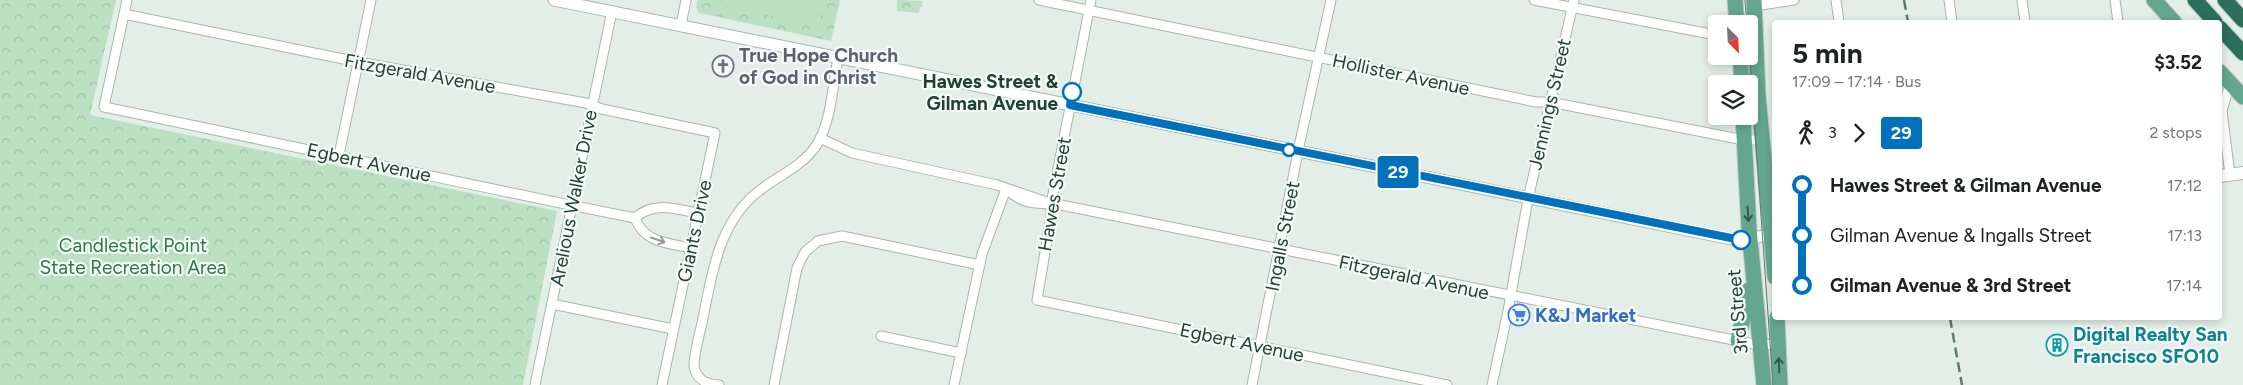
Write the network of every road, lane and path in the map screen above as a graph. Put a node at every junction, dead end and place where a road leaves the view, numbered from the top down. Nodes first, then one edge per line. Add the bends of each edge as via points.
1 (127, 0) edge
2 (371, 0) edge
3 (554, 0) edge
4 (686, 0) edge
5 (1039, 0) edge
6 (1091, 0) edge
7 (1331, 0) edge
8 (1534, 0) edge
9 (1735, 0) edge
10 (1794, 0) edge
11 (1836, 0) edge
12 (1949, 0) edge
13 (2022, 0) edge
14 (2115, 0) edge
15 (2154, 0) edge
16 (2195, 0) edge
17 (2225, 0) edge
18 (1754, 3) edge
19 (1573, 4) edge
20 (1088, 10) junction
21 (612, 11) junction
22 (124, 14) junction
23 (1736, 15) edge
24 (1839, 20) edge
25 (1952, 20) edge
26 (2025, 20) edge
27 (2118, 20) edge
28 (2172, 20) edge
29 (2213, 20) edge
30 (2243, 20) edge
31 (681, 25) junction
32 (2222, 30) edge
33 (1708, 33) edge
34 (2243, 53) edge
35 (1317, 57) junction
36 (838, 58) junction
37 (358, 62) junction
38 (1755, 65) edge
39 (2225, 77) edge
40 (2243, 97) edge
41 (1550, 102) junction
42 (592, 105) junction
43 (1070, 105) junction
44 (1743, 125) edge
45 (715, 133) joint
46 (820, 138) junction
47 (1744, 140) junction
48 (1764, 140) junction
49 (1298, 152) junction
50 (339, 155) junction
51 (2231, 174) edge
52 (1006, 189) junction
53 (1528, 198) junction
54 (1051, 204) junction
55 (572, 205) junction
56 (697, 213) junction
57 (635, 218) junction
58 (1772, 224) edge
59 (1772, 234) edge
60 (1750, 239) junction
61 (691, 248) junction
62 (1280, 249) junction
63 (980, 265) junction
64 (1753, 271) junction
65 (1511, 296) junction
66 (1036, 300) joint
67 (552, 304) junction
68 (1777, 320) edge
69 (673, 330) junction
70 (881, 336) dead end
71 (1738, 341) junction
72 (1778, 344) junction
73 (1260, 346) junction
74 (1759, 346) junction
75 (961, 353) junction
76 (535, 385) edge
77 (662, 385) edge
78 (719, 385) edge
79 (774, 385) edge
80 (954, 385) edge
81 (1252, 385) edge
82 (1447, 385) edge
83 (1492, 385) edge
84 (1764, 385) edge
85 (1780, 385) edge

1 - 22 street
2 - 37 street
3 - 21 street
4 - 31 street
5 - 20 street, Hollister Avenue
6 - 20 street, Hawes Street
7 - 35 street, Ingalls Street
8 - 19 street
9 - 23 main road
10 - 18 street
11 - 24 street
12 - 25 street
13 - 26 street
14 - 27 street
15 - 28 main road
16 - 29 highway
17 - 30 highway
19 - 33 street
19 - 41 street, Jennings Street
20 - 35 street, Hollister Avenue
20 - 43 street, Hawes Street
21 - 31 street
21 - 42 street, Arelious Walker Drive
22 - 37 street, Fitzgerald Avenue
22 - 50 street, Egbert Avenue via 104,107
31 - 36 street
32 - 34 highway
35 - 41 street, Hollister Avenue via 1536,102
35 - 49 street, Ingalls Street
36 - 43 street
36 - 46 street
37 - 42 street, Fitzgerald Avenue
37 - 50 street
38 - 48 main road
39 - 40 main road
39 - 51 street via 2222,111
41 - 47 street, Hollister Avenue
41 - 53 street, Jennings Street
42 - 45 street, Fitzgerald Avenue
42 - 55 street, Arelious Walker Drive
43 - 49 street
43 - 54 street, Hawes Street
44 - 47 main road, 3rd Street
45 - 56 street, Giants Drive
46 - 52 street, Fitzgerald Avenue via 852,153 996,184
46 - 78 street via 804,160 751,197 732,220 720,243 694,367 701,380
47 - 48 street, Hollister Avenue
47 -> 60 main road, 3rd Street
48 - 58 main road
49 - 53 street
49 - 62 street, Ingalls Street
50 - 55 street, Egbert Avenue
52 - 54 street, Fitzgerald Avenue via 1035,196
52 - 63 street
53 - 60 street via 1741,240
53 - 65 street, Jennings Street
54 - 62 street, Fitzgerald Avenue
54 - 66 street, Hawes Street
55 - 57 street, Egbert Avenue
55 - 67 street, Arelious Walker Drive
56 - 57 street via 664,206 651,208
56 - 61 street, Giants Drive
57 -> 61 street via 643,234 655,241
59 - 60 street
60 - 64 main road, 3rd Street
61 - 69 street, Giants Drive
62 - 65 street, Fitzgerald Avenue
62 - 73 street, Ingalls Street
63 - 75 street
63 - 79 street via 842,236 818,241 804,252 797,268
64 - 71 main road
64 - 74 main road, 3rd Street
65 - 71 street, Fitzgerald Avenue
65 - 83 street, Jennings Street
66 - 73 street, Egbert Avenue
67 - 69 street
67 - 76 street, Arelious Walker Drive
68 - 72 main road, 3rd Street
69 - 77 street, Giants Drive
70 - 75 street
71 - 74 street, Fitzgerald Avenue
72 - 74 street, Fitzgerald Avenue
85 -> 72 main road, 3rd Street
73 - 81 street, Ingalls Street
73 - 82 street, Egbert Avenue
74 - 84 main road, 3rd Street
75 - 80 street

